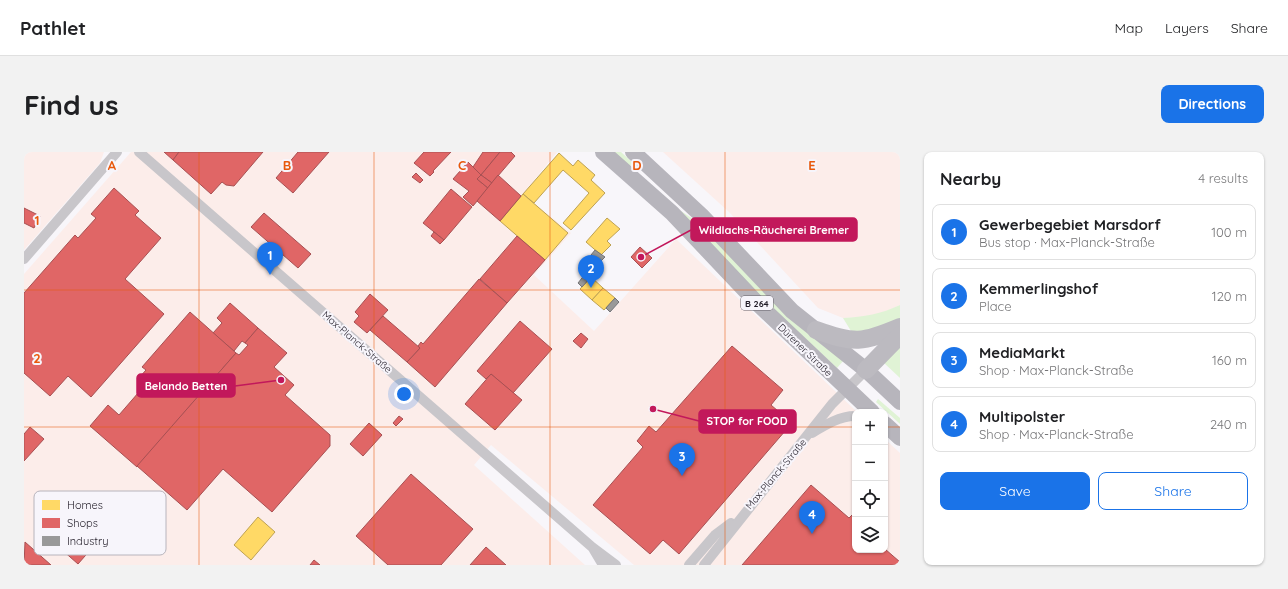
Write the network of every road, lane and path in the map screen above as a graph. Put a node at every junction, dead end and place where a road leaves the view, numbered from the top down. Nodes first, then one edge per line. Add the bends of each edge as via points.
1 (117, 152) edge
2 (139, 152) edge
3 (603, 152) edge
4 (633, 152) edge
5 (641, 157) edge
6 (24, 260) edge
7 (900, 327) edge
8 (816, 330) junction
9 (900, 335) edge
10 (866, 370) junction
11 (847, 389) junction
12 (900, 402) edge
13 (869, 409) edge
14 (852, 416) edge
15 (888, 427) edge
16 (809, 435) junction
17 (900, 438) edge
18 (743, 513) junction
19 (592, 547) junction
20 (603, 565) edge
21 (616, 565) edge
22 (689, 565) edge
23 (704, 565) edge

1 - 6 street
2 - 19 street, Max-Planck-Straße
3 - 11 main road, Dürener Straße / B 264 via 672,212 759,305
4 - 5 main road, Dürener Straße / B 264
5 - 8 main road, Dürener Straße / B 264 via 701,215 792,311
7 - 8 highway via 871,339 853,341
8 - 10 main road, Dürener Straße / B 264
9 - 10 highway
10 - 11 street, Max-Planck-Straße
10 - 12 main road, Dürener Straße / B 264
11 - 13 main road, Dürener Straße / B 264
11 - 16 street, Max-Planck-Straße via 832,404
14 - 16 street, Max-Planck-Straße via 830,422
15 - 17 main road
16 - 18 street, Max-Planck-Straße
18 - 22 street, Max-Planck-Straße via 716,535
18 - 23 street, Max-Planck-Straße
19 - 20 street, Max-Planck-Straße
19 - 21 street, Max-Planck-Straße

